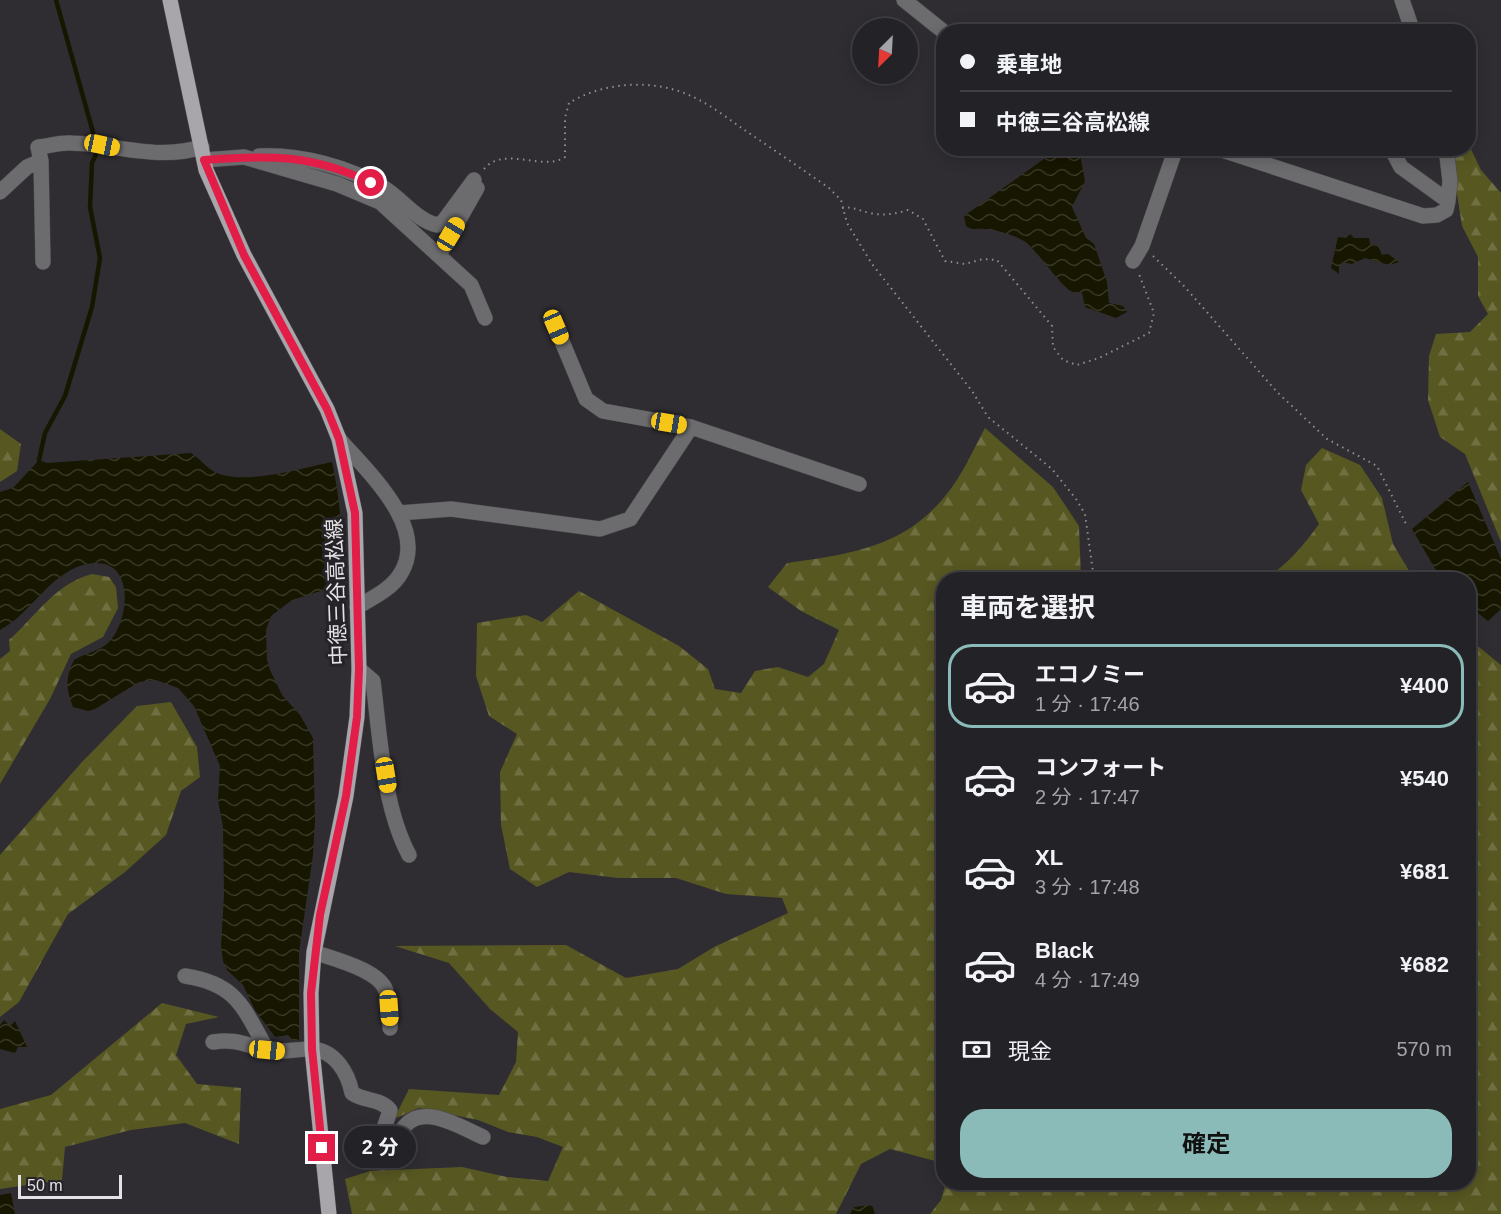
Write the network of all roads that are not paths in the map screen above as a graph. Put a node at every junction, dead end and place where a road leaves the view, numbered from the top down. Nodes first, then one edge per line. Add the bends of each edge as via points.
1 (171, 0) edge
2 (904, 0) edge
3 (1402, 0) edge
4 (1410, 24) edge
5 (936, 26) edge
6 (203, 153) junction
7 (1173, 156) edge
8 (1240, 156) edge
9 (1395, 156) edge
10 (1446, 156) edge
11 (244, 157) junction
12 (41, 161) junction
13 (0, 192) edge
14 (1448, 201) junction
15 (440, 254) junction
16 (1133, 261) road end
17 (43, 262) dead end
18 (485, 318) dead end
19 (556, 327) dead end
20 (691, 427) junction
21 (339, 439) junction
22 (859, 484) dead end
23 (399, 513) junction
24 (357, 607) junction
25 (359, 669) junction
26 (409, 855) dead end
27 (314, 952) junction
28 (185, 976) dead end
29 (390, 1028) dead end
30 (213, 1042) dead end
31 (312, 1049) junction
32 (267, 1050) junction
33 (483, 1137) dead end
34 (329, 1214) edge

1 - 6 main road, 中徳三谷高松線
2 - 5 street
3 - 4 street
6 - 11 street
6 - 12 street via 159,154 68,142 38,147
6 - 21 main road, 中徳三谷高松線 via 244,255 327,409
7 - 16 street via 1142,246
8 - 14 street via 1423,216 1446,210
9 - 14 street via 1401,167
10 - 14 street
11 - 15 street via 337,184 380,202
11 - 15 street via 272,155 328,164 384,189 422,219 437,225 474,180 475,196
12 - 13 street via 27,167
12 - 17 street
15 - 18 street via 471,285
19 - 20 street via 586,399 603,411
20 - 22 street
20 - 23 street via 630,519 600,529 451,509
21 - 23 street
21 - 24 main road, 中徳三谷高松線 via 355,513
23 - 24 street via 407,530 408,555 401,574
24 - 25 main road, 中徳三谷高松線
25 - 26 street via 373,681 390,798 399,837
25 - 27 main road, 中徳三谷高松線 via 346,796
27 - 29 street via 376,977 386,989
27 - 31 main road, 中徳三谷高松線
28 - 32 street via 210,980 226,989 245,1011
30 - 32 street via 244,1041
31 - 32 street
31 - 33 street via 340,1064 349,1076 352,1093 361,1099 384,1103 390,1110 376,1162 382,1163 404,1127 422,1116 434,1116
31 - 34 main road, 中徳三谷高松線

